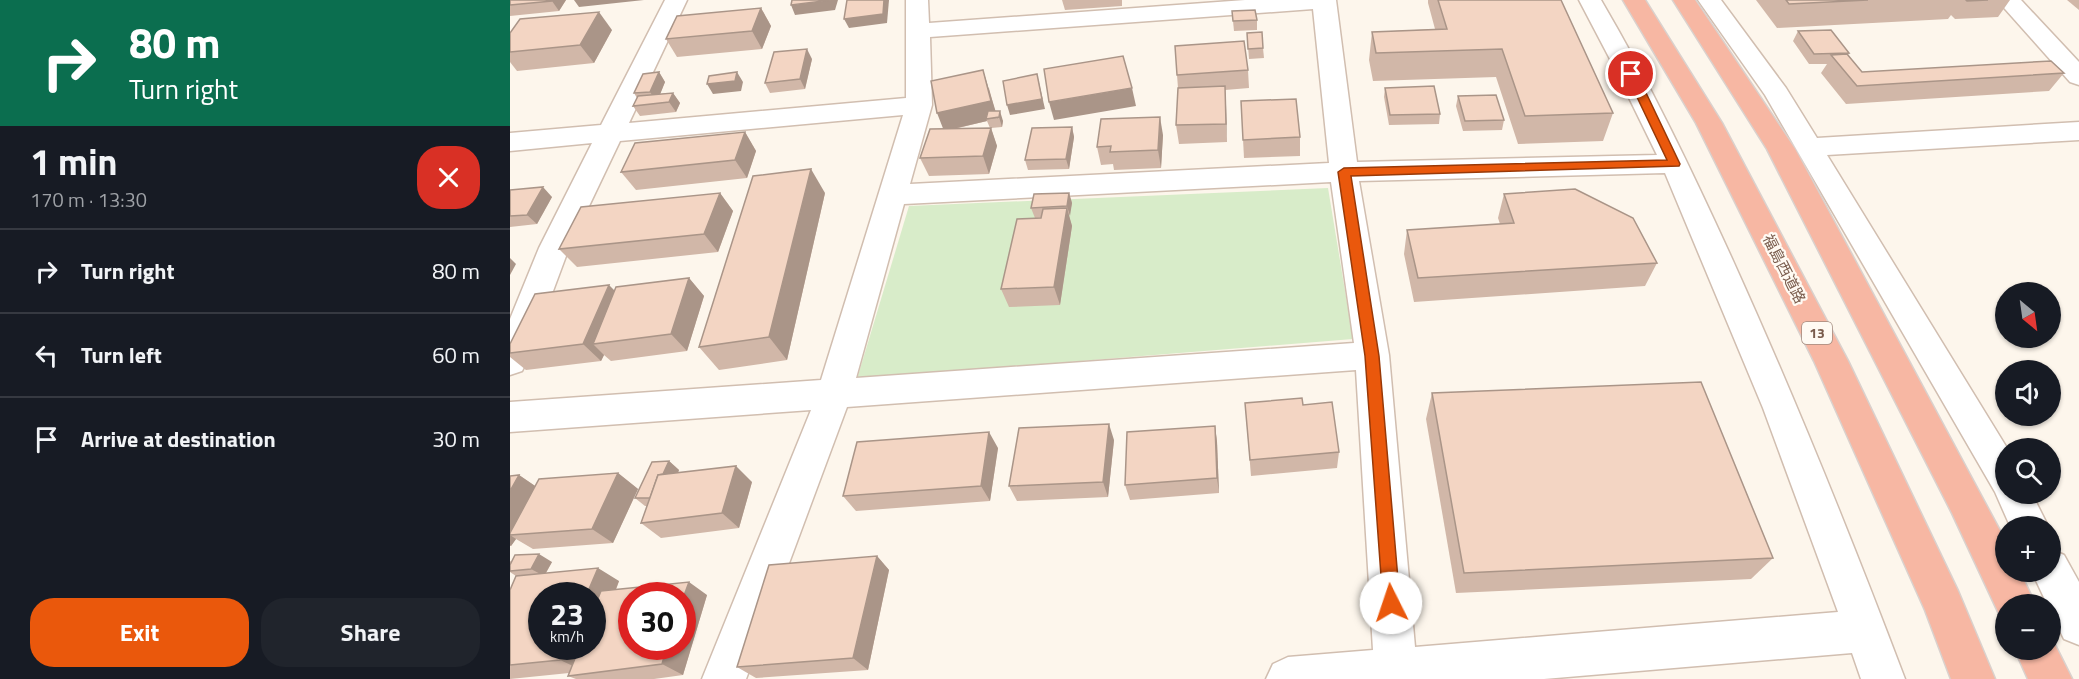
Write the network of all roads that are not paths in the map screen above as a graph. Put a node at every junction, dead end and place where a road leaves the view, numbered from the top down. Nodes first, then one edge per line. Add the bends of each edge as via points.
1 (676, 0) edge
2 (1590, 0) edge
3 (1634, 0) edge
4 (1684, 0) edge
5 (1709, 0) edge
6 (2008, 0) edge
7 (1324, 1) edge
8 (917, 15) edge
9 (2079, 77) edge
10 (919, 105) junction
11 (611, 131) junction
12 (2079, 131) edge
13 (510, 142) edge
14 (1809, 147) junction
15 (1675, 164) junction
16 (1344, 172) junction
17 (893, 195) junction
18 (1372, 356) junction
19 (510, 361) edge
20 (834, 394) junction
21 (510, 417) edge
22 (1995, 461) edge
23 (2057, 582) edge
24 (2010, 594) edge
25 (2079, 624) edge
26 (1865, 632) junction
27 (2041, 660) edge
28 (1396, 675) edge
29 (724, 679) edge
30 (1288, 679) edge
31 (1883, 679) edge
32 (1973, 679) edge
33 (2050, 679) edge

1 - 11 street
2 - 15 street via 1621,53
3 - 32 highway, 福島西道路 / 13 via 1709,123 1831,361 1944,605
4 - 24 highway via 1781,148
5 - 14 street via 1777,94
6 - 9 street
7 - 8 street
7 - 16 street
8 - 10 street
10 - 11 street
10 - 17 street
11 - 13 street
11 - 19 street via 554,248
12 - 14 street
14 - 22 street
15 - 16 street
15 - 26 street via 1765,368
16 - 17 street
16 - 18 street
17 - 20 street
18 - 20 street
18 - 28 street
20 - 21 street
20 - 29 street
23 - 25 street
26 - 28 street
26 - 31 street
27 - 33 highway
28 - 30 street

